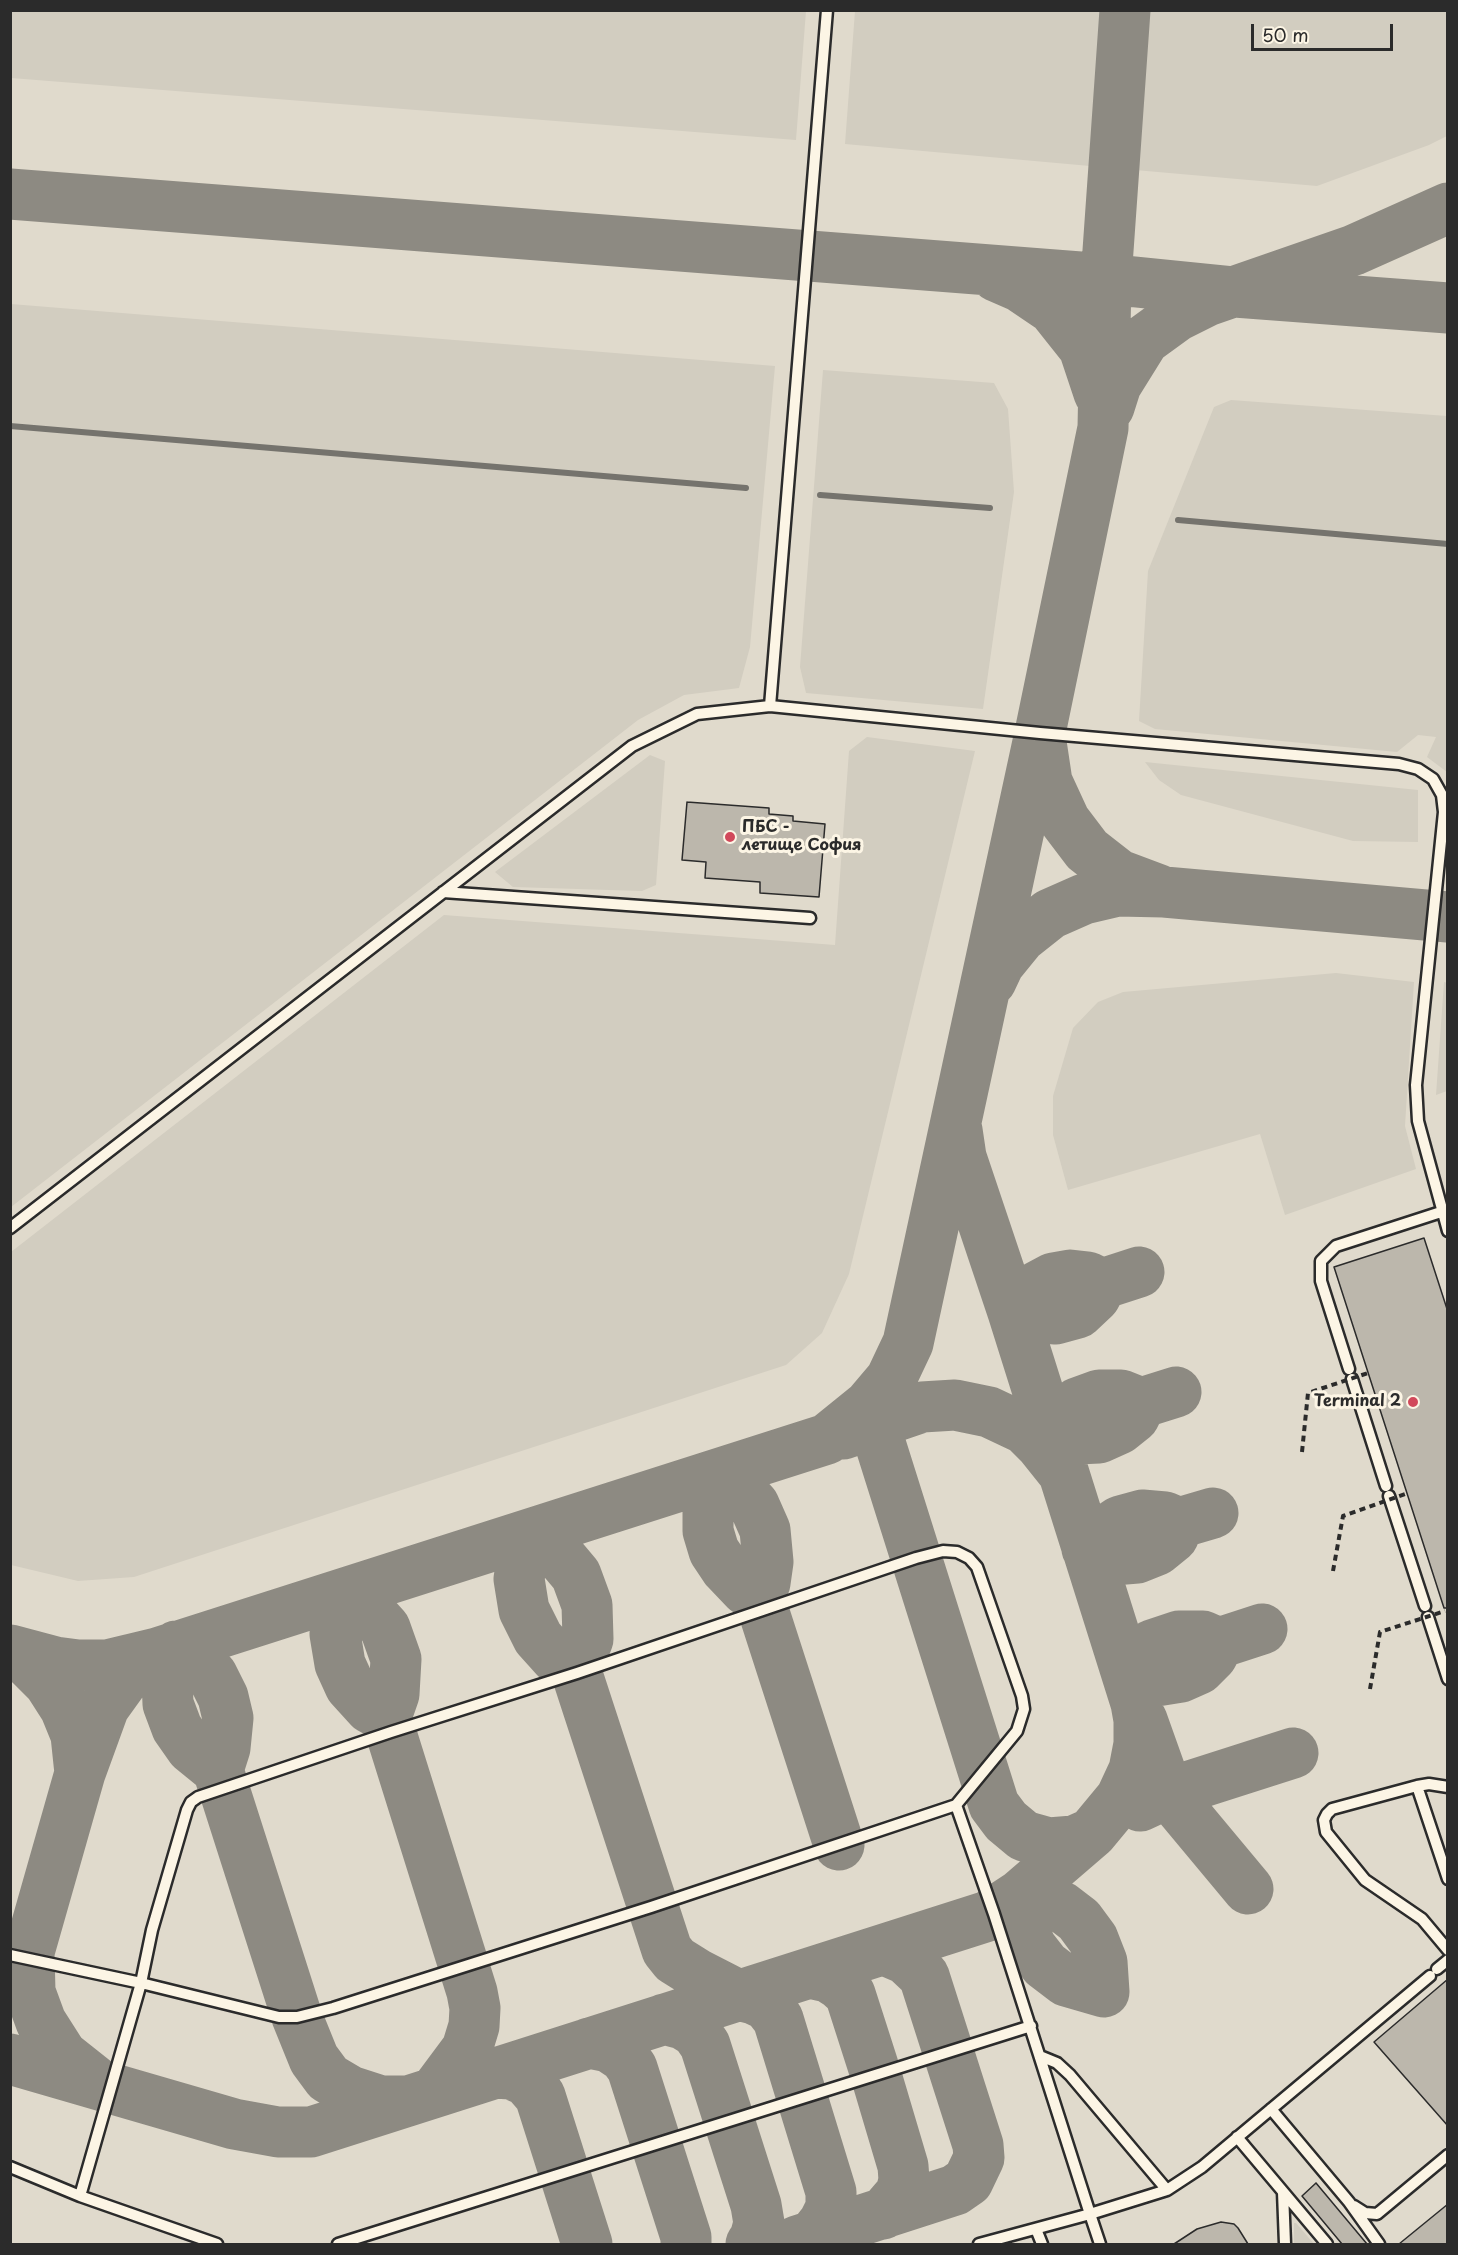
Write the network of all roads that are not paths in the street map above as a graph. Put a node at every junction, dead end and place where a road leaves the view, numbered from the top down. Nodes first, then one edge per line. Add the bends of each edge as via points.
1 (827, 10) edge
2 (770, 706) junction
3 (443, 892) junction
4 (810, 918) dead end
5 (1441, 1212) junction
6 (10, 1228) edge
7 (1448, 1231) edge
8 (1448, 1679) edge
9 (1417, 1786) junction
10 (1448, 1787) edge
11 (956, 1805) junction
12 (1448, 1879) edge
13 (1448, 1950) edge
14 (10, 1955) edge
15 (1448, 1960) edge
16 (141, 1983) junction
17 (1030, 2026) junction
18 (1040, 2056) junction
19 (1271, 2109) junction
20 (1237, 2138) junction
21 (1448, 2155) edge
22 (10, 2167) edge
23 (1448, 2168) edge
24 (1420, 2179) junction
25 (1167, 2190) junction
26 (1283, 2192) junction
27 (80, 2196) junction
28 (1349, 2202) junction
29 (1090, 2214) junction
30 (1036, 2229) junction
31 (217, 2244) edge
32 (338, 2244) edge
33 (979, 2244) edge
34 (1042, 2244) edge
35 (1100, 2244) edge
36 (1285, 2244) edge
37 (1327, 2244) edge
38 (1379, 2244) edge

1 - 2 lane
2 - 3 lane via 697,714 632,746
2 - 5 lane via 1399,764 1418,769 1433,779 1442,795 1444,812 1416,1085 1418,1121
3 - 4 lane
3 - 6 lane
5 - 7 lane
5 - 8 lane via 1336,1246 1322,1261 1321,1281
9 - 10 lane
9 - 12 lane
9 - 13 lane via 1332,1809 1324,1826 1365,1881 1422,1919
11 - 16 lane via 658,1905 297,2017 279,2017
11 - 16 lane via 1017,1731 1024,1710 977,1567 957,1552 943,1551 198,1797 187,1810
11 - 17 lane
14 - 16 lane
15 - 19 lane
16 - 27 lane
17 - 18 lane
17 - 32 lane
18 - 25 lane via 1057,2063 1070,2075
18 - 29 lane
19 - 20 lane
19 - 28 lane
20 - 25 lane
20 - 26 lane
21 - 24 lane
22 - 27 lane
23 - 24 lane
24 - 28 lane via 1377,2214 1365,2213
25 - 29 lane
26 - 36 lane
26 - 37 lane
27 - 31 lane
28 - 38 lane
29 - 30 lane
29 - 35 lane
30 - 33 lane
30 - 34 lane

